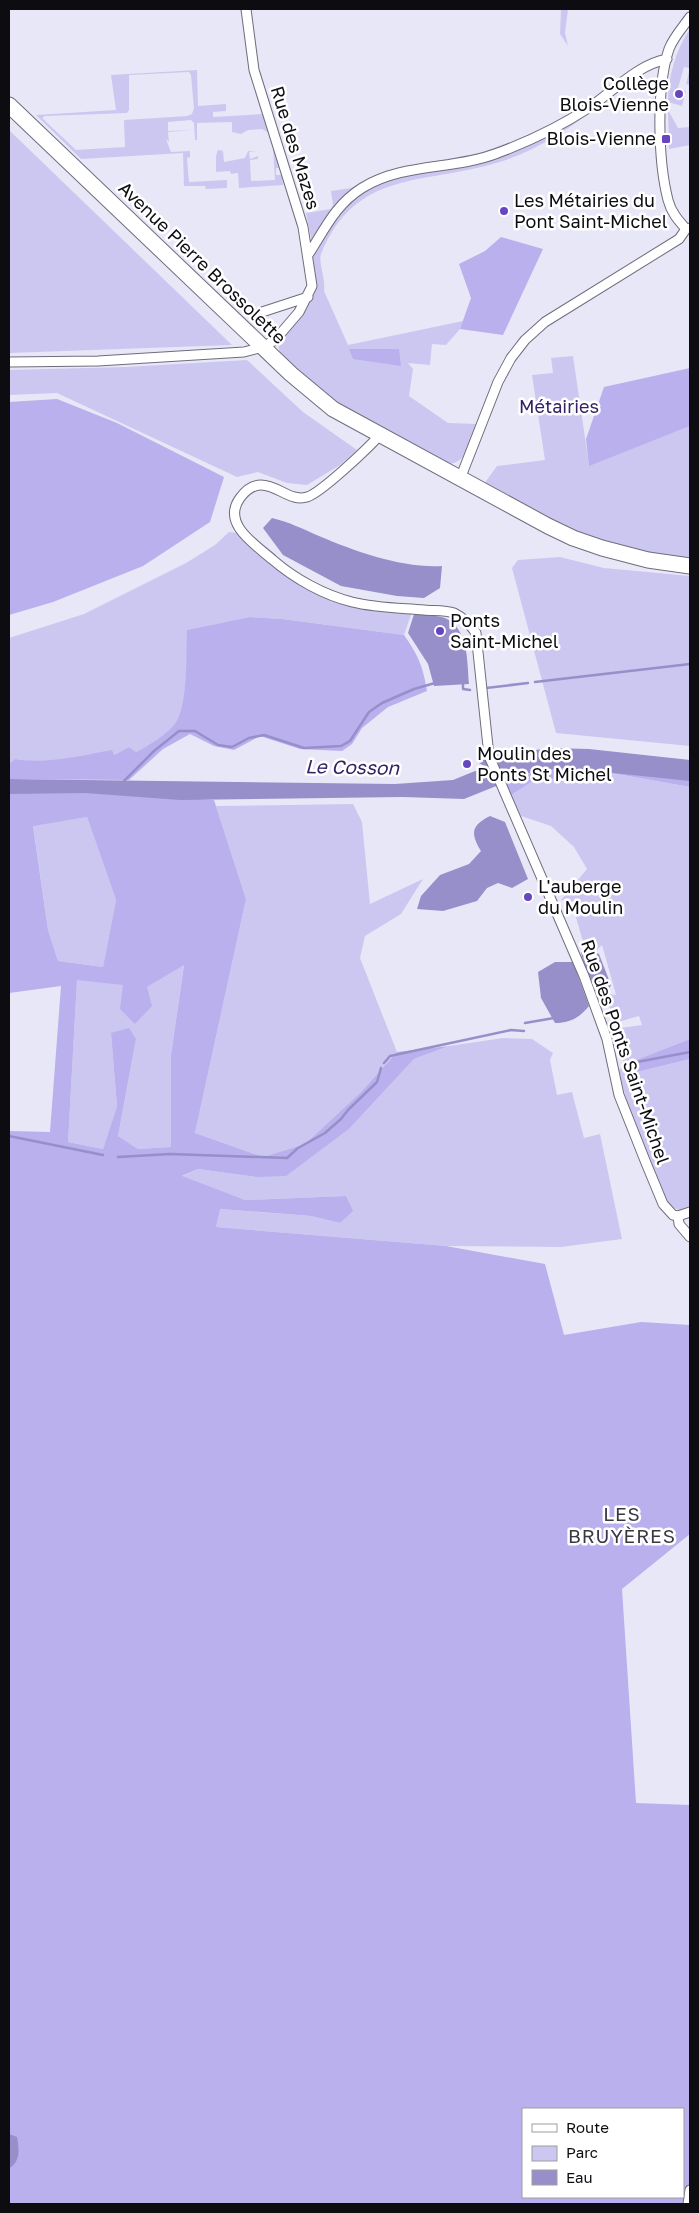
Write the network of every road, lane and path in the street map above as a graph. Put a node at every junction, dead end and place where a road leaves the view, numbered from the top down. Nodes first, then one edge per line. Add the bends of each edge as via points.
1 (246, 9) edge
2 (690, 17) edge
3 (667, 59) junction
4 (9, 105) edge
5 (688, 229) edge
6 (308, 254) junction
7 (308, 297) junction
8 (259, 313) dead end
9 (263, 347) junction
10 (9, 362) edge
11 (379, 436) junction
12 (460, 479) junction
13 (690, 566) edge
14 (690, 1212) edge
15 (678, 1216) junction
16 (690, 1237) edge
17 (690, 2190) edge
18 (688, 2204) edge

1 - 6 street, Rue des Mazes via 254,70 294,195
2 - 3 street via 670,47
3 - 5 street via 661,91 662,153 668,201 676,218
3 - 6 street via 645,66 569,119 494,154 392,175 364,186 332,214
4 - 9 main road, Avenue Pierre Brossolette
5 - 12 street via 679,239 545,322 525,340 498,382
6 - 7 street, Rue des Mazes via 312,286
7 - 8 street
7 - 9 street, Rue des Mazes via 275,340
9 - 10 street via 244,352 98,361
9 - 11 main road, Avenue Pierre Brossolette via 333,409
11 - 12 main road, Avenue Pierre Brossolette
11 - 15 street, Rue des Ponts Saint-Michel via 312,495 295,498 268,485 250,488 236,503 235,522 285,570 314,588 351,602 451,612 469,623 476,633 490,756 584,976 607,1039 619,1095 646,1163 663,1204
12 - 13 main road, Avenue Pierre Brossolette via 573,538 648,560
14 - 15 street
15 - 16 street, Rue des Ponts Saint-Michel via 678,1224
17 - 18 street

